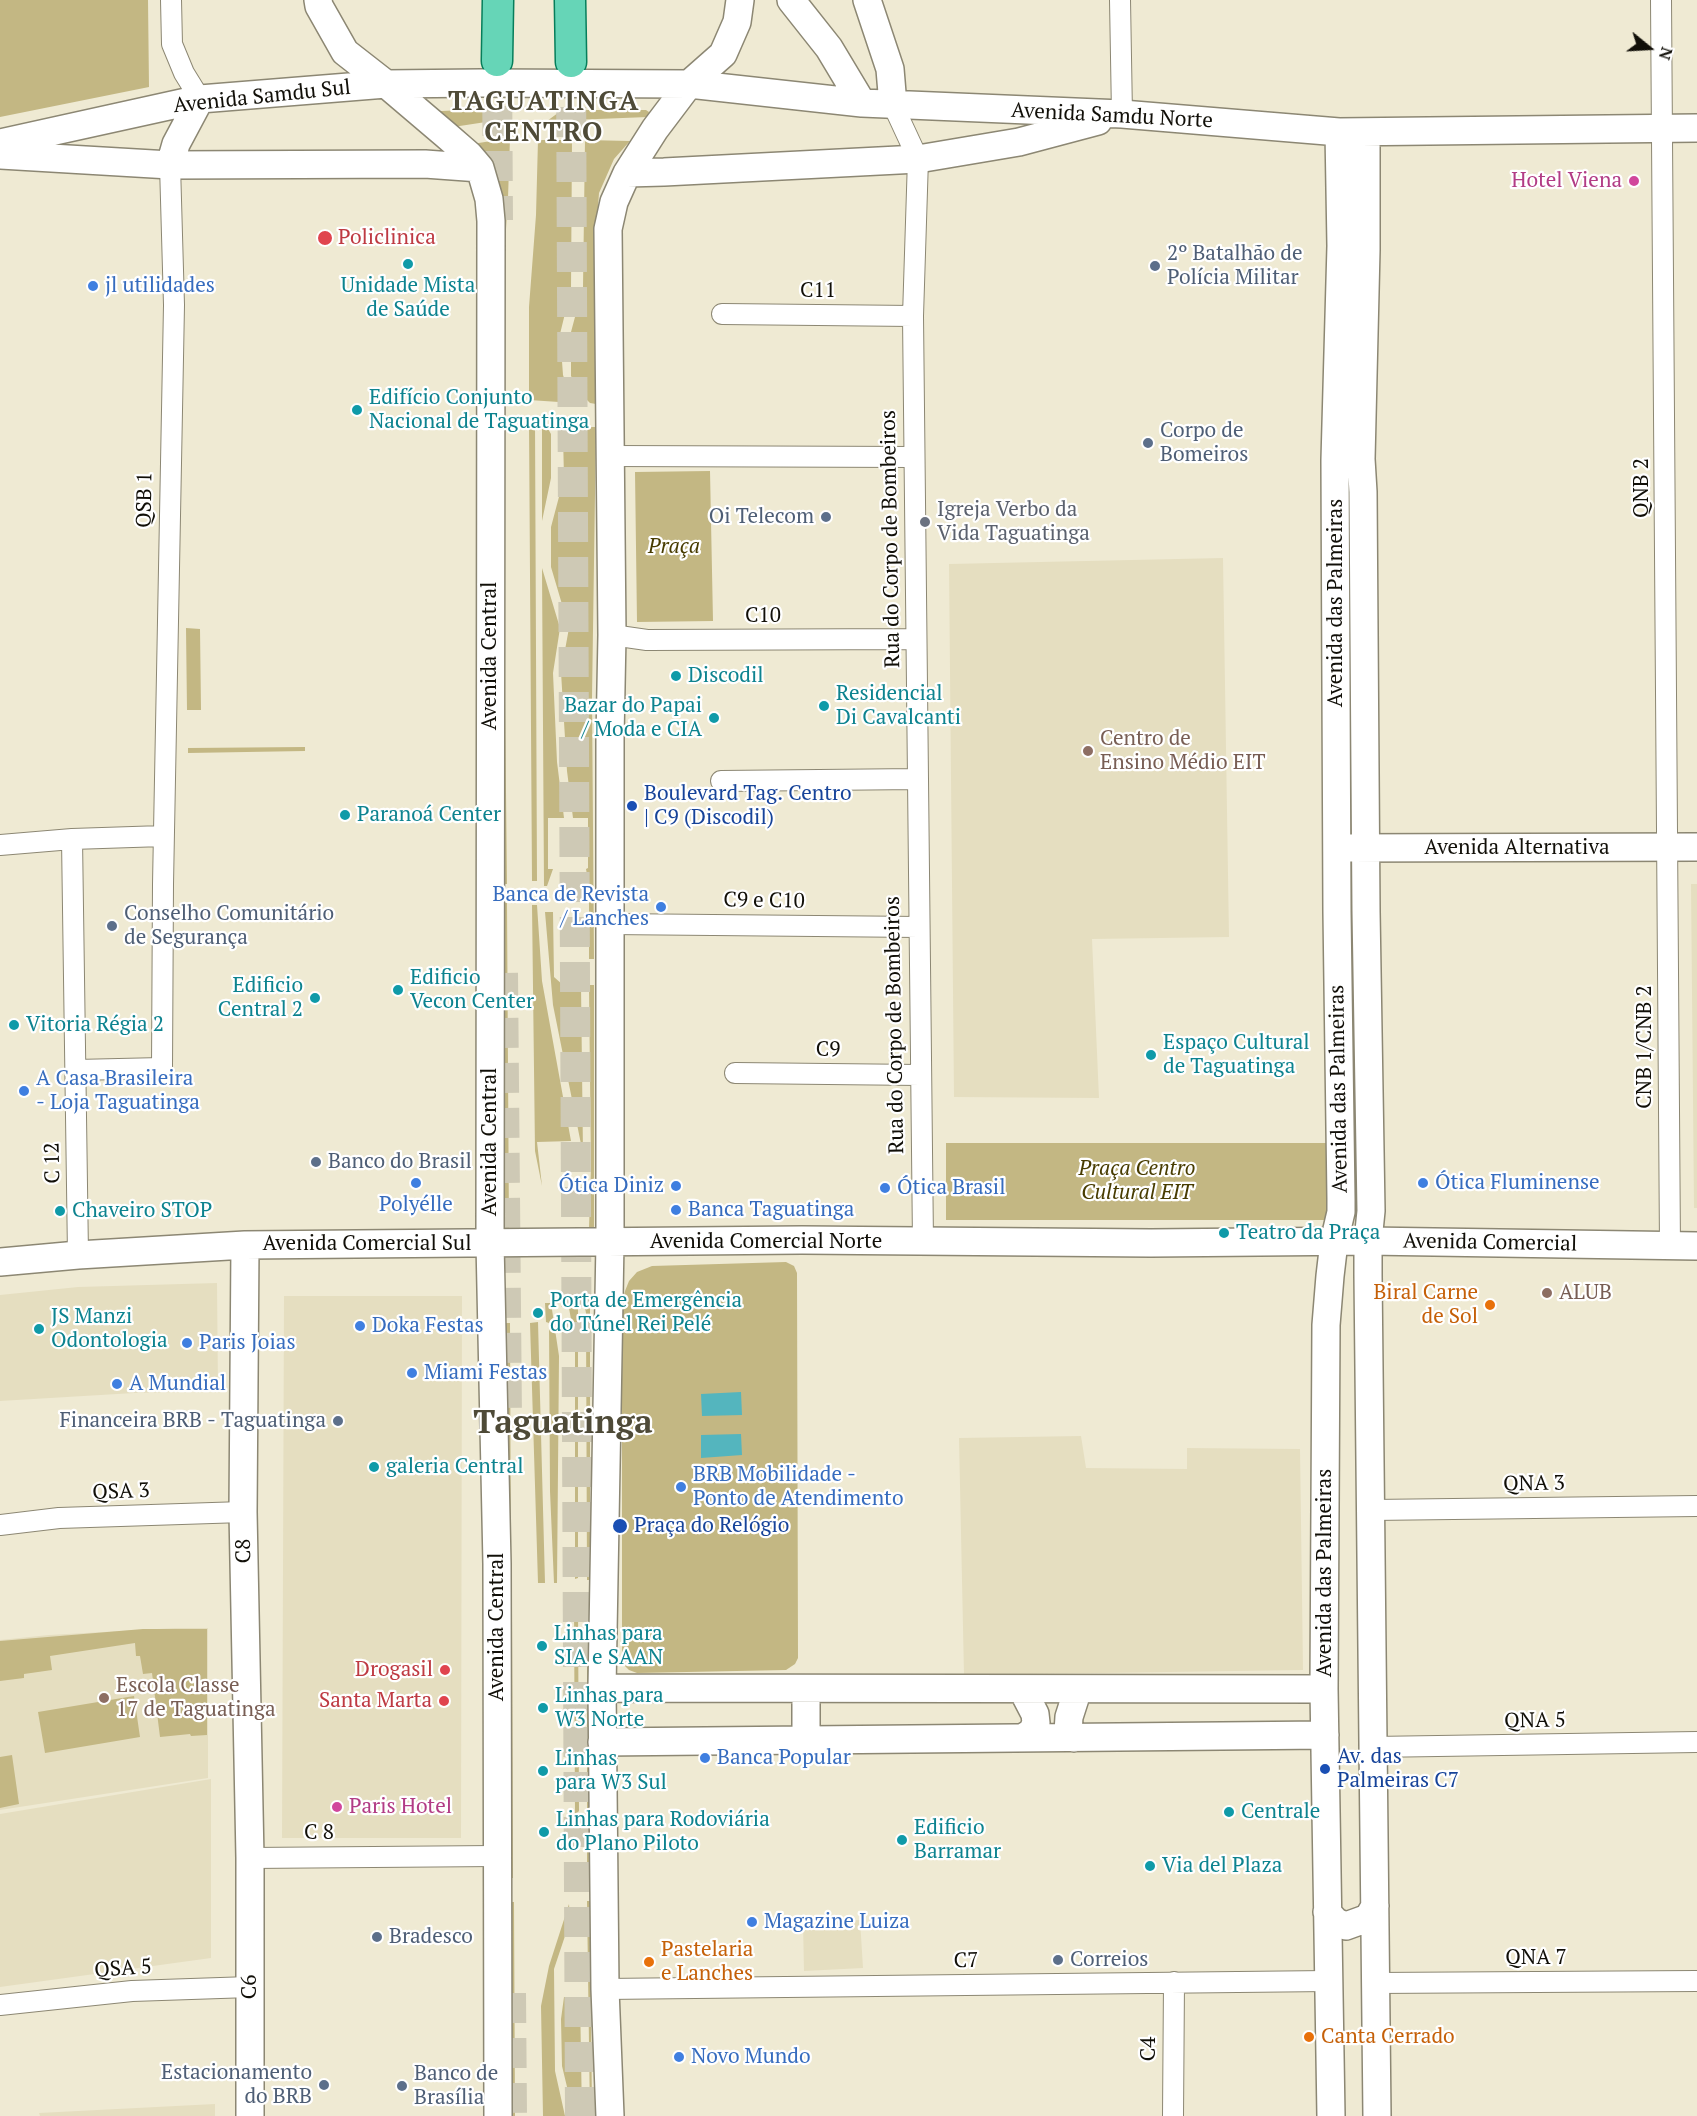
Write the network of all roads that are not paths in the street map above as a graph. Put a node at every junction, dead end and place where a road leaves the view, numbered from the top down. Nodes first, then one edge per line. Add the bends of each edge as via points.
1 (171, 0) edge
2 (318, 0) edge
3 (498, 0) edge
4 (570, 0) edge
5 (740, 0) edge
6 (791, 0) edge
7 (867, 0) edge
8 (1120, 0) edge
9 (1661, 0) edge
10 (497, 61) tunnel mouth
11 (571, 62) tunnel mouth
12 (528, 83) joint
13 (386, 84) junction
14 (690, 84) junction
15 (200, 99) junction
16 (862, 103) junction
17 (893, 105) junction
18 (1122, 114) junction
19 (1664, 128) junction
20 (1697, 128) edge
21 (1339, 132) junction
22 (1366, 132) junction
23 (0, 143) edge
24 (0, 155) edge
25 (918, 159) junction
26 (170, 165) junction
27 (480, 168) junction
28 (627, 172) junction
29 (722, 314) dead end
30 (913, 316) junction
31 (611, 456) junction
32 (914, 457) junction
33 (1348, 460) junction
34 (612, 635) junction
35 (916, 639) junction
36 (917, 778) junction
37 (721, 781) dead end
38 (163, 836) junction
39 (72, 839) junction
40 (0, 846) edge
41 (1366, 847) junction
42 (1697, 847) edge
43 (1668, 848) junction
44 (1338, 849) junction
45 (610, 924) junction
46 (919, 927) junction
47 (75, 1070) junction
48 (735, 1073) dead end
49 (920, 1075) junction
50 (1368, 1241) junction
51 (600, 1242) junction
52 (923, 1242) junction
53 (1334, 1242) junction
54 (497, 1243) junction
55 (245, 1245) junction
56 (1670, 1246) junction
57 (1697, 1246) edge
58 (78, 1255) junction
59 (0, 1262) edge
60 (1370, 1442) junction
61 (1326, 1445) junction
62 (1697, 1506) edge
63 (1372, 1510) junction
64 (243, 1512) junction
65 (0, 1526) edge
66 (602, 1688) junction
67 (806, 1689) junction
68 (1022, 1689) junction
69 (1077, 1689) junction
70 (1324, 1689) junction
71 (1325, 1735) junction
72 (1022, 1738) junction
73 (1074, 1738) junction
74 (806, 1740) junction
75 (602, 1742) junction
76 (1697, 1743) edge
77 (1373, 1747) junction
78 (496, 1856) junction
79 (250, 1858) junction
80 (1375, 1906) junction
81 (1327, 1912) junction
82 (1328, 1980) junction
83 (1697, 1981) edge
84 (1174, 1982) junction
85 (1375, 1983) junction
86 (250, 1987) junction
87 (605, 1989) junction
88 (0, 2005) edge
89 (250, 2116) edge
90 (498, 2116) edge
91 (610, 2116) edge
92 (1173, 2116) edge
93 (1331, 2116) edge
94 (1377, 2116) edge

1 - 15 street via 172,44
2 - 13 main road via 345,52
3 - 10 main road
4 - 11 main road
5 - 14 main road via 737,21 723,54
6 - 16 main road via 829,48
7 - 17 main road via 890,69
8 - 18 street
9 - 19 street, QNB 2
12 - 13 main road, Avenida Samdu Sul
12 - 14 main road, Avenida Samdu Norte
13 - 15 main road, Avenida Samdu Sul
13 - 27 main road
14 - 16 main road, Avenida Samdu Norte
14 - 28 main road
15 - 23 main road, Avenida Samdu Sul
15 - 26 main road via 176,144
16 - 17 main road, Avenida Samdu Norte
17 - 18 main road, Avenida Samdu Norte
17 - 25 street
18 - 21 main road, Avenida Samdu Norte
18 - 25 main road via 1019,142
19 - 20 main road, Avenida Samdu Norte
19 - 22 main road, Avenida Samdu Norte
19 - 43 street, QNB 2
21 - 22 main road, Avenida Samdu Norte
21 - 33 main road, Avenida das Palmeiras
22 - 33 main road, Avenida das Palmeiras via 1366,250
24 - 26 main road
25 - 28 main road
25 - 30 street, Rua do Corpo de Bombeiros
26 - 27 main road via 424,164
26 - 38 street, QSB 1 via 174,305
27 - 54 main road, Avenida Central via 491,221
28 - 31 main road via 608,229
29 - 30 street, C11
30 - 32 street, Rua do Corpo de Bombeiros
31 - 32 street
31 - 34 main road
32 - 35 street, Rua do Corpo de Bombeiros
33 - 41 main road, Avenida das Palmeiras via 1363,492
33 - 44 main road, Avenida das Palmeiras
34 - 35 street, C10 via 647,640
34 - 45 main road
35 - 36 street, Rua do Corpo de Bombeiros
36 - 37 street
36 - 46 street, Rua do Corpo de Bombeiros
38 - 39 street
38 - 47 street, QSB 1 via 162,1068
39 - 40 street
39 - 47 street, C 12
41 - 43 main road, Avenida Alternativa
41 - 44 main road, Avenida Alternativa
41 - 50 main road, Avenida das Palmeiras via 1371,1211
42 - 43 main road, Avenida Alternativa
43 - 56 street, CNB 1/CNB 2
44 - 53 main road, Avenida das Palmeiras via 1341,1212
45 - 46 street, C9 e C10
45 - 51 main road
46 - 49 street, Rua do Corpo de Bombeiros
47 - 58 street, C 12
48 - 49 street, C9
49 - 52 street, Rua do Corpo de Bombeiros
50 - 53 main road, Avenida Comercial
50 - 56 main road, Avenida Comercial
50 - 60 main road, Avenida das Palmeiras
51 - 52 main road, Avenida Comercial Norte
51 - 54 main road
51 - 66 main road
52 - 53 main road, Avenida Comercial
53 - 61 main road, Avenida das Palmeiras via 1327,1317
54 - 55 main road, Avenida Comercial Sul
54 - 78 main road, Avenida Central
55 - 58 main road, Avenida Comercial Sul
55 - 64 main road, C8
56 - 57 main road, Avenida Comercial
58 - 59 main road, Avenida Comercial Sul
60 - 61 main road via 1349,1434
60 - 63 main road, Avenida das Palmeiras
61 - 70 main road, Avenida das Palmeiras
62 - 63 street, QNA 3
63 - 77 main road, Avenida das Palmeiras
64 - 65 street, QSA 3 via 59,1518
64 - 79 main road, C8
66 - 67 main road
66 - 75 main road
67 - 68 main road
67 - 74 main road
68 - 69 main road
68 - 72 main road via 1036,1723 1032,1732
69 - 70 main road
69 - 73 main road via 1068,1732
70 - 71 main road, Avenida das Palmeiras
71 - 73 main road
71 - 81 main road, Avenida das Palmeiras
72 - 73 main road
72 - 74 main road
74 - 75 main road
75 - 87 main road
76 - 77 street, QNA 5
77 - 80 main road, Avenida das Palmeiras
78 - 79 street, C 8
78 - 90 main road, Avenida Central
79 - 86 main road, C6
80 - 81 main road via 1368,1918 1346,1926
80 - 85 main road, Avenida das Palmeiras
81 - 82 main road, Avenida das Palmeiras
82 - 84 street, C7
82 - 93 main road, Avenida das Palmeiras
83 - 85 street, QNA 7
84 - 87 street, C7
84 - 92 street, C4
85 - 94 main road, Avenida das Palmeiras
86 - 88 street, QSA 5 via 132,1991
86 - 89 main road, C6
87 - 91 main road

